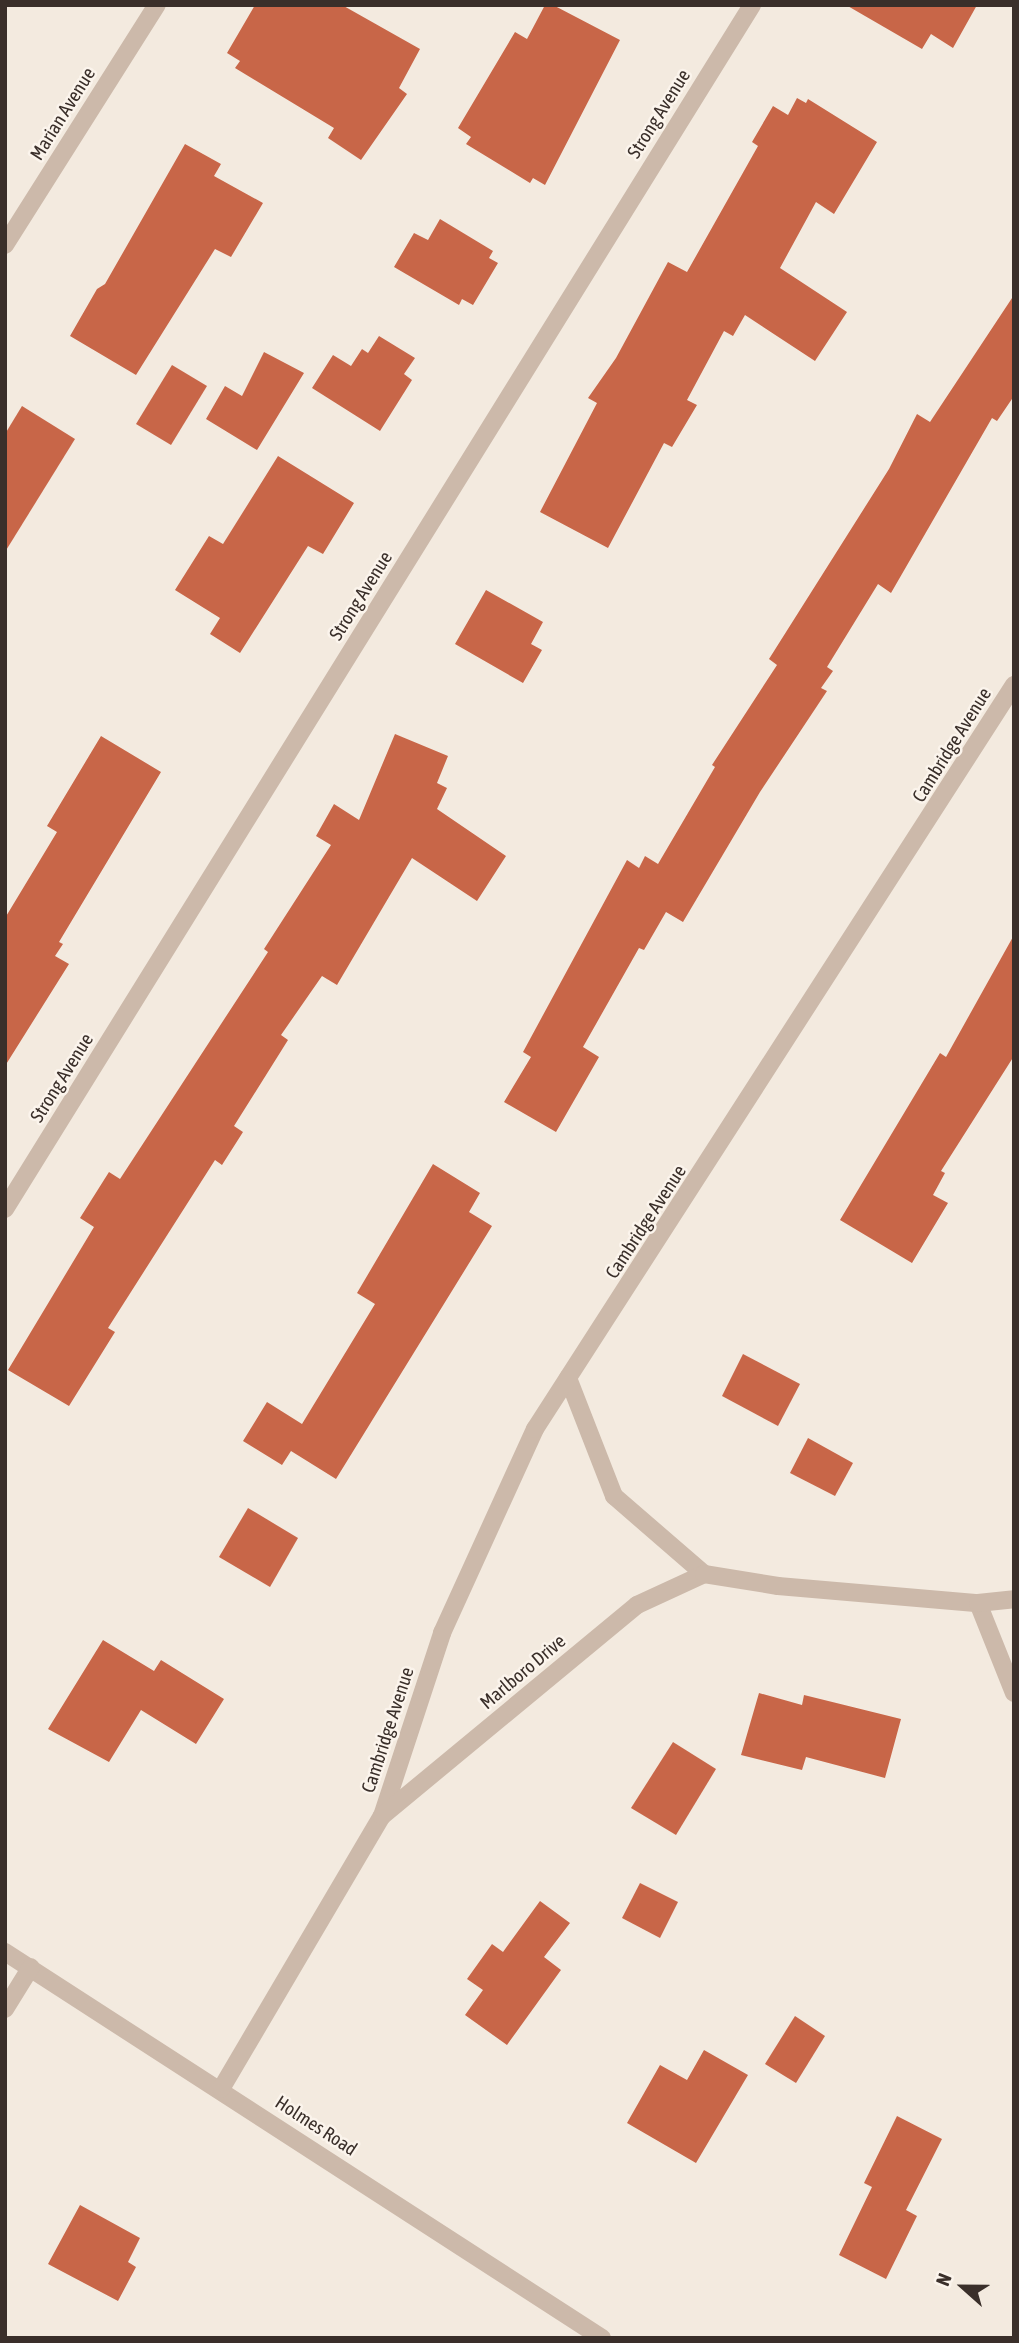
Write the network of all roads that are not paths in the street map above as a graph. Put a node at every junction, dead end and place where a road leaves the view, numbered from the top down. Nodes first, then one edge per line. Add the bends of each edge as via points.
1 (156, 5) edge
2 (752, 5) edge
3 (5, 245) edge
4 (1014, 685) edge
5 (5, 1209) edge
6 (568, 1378) junction
7 (704, 1574) junction
8 (1014, 1599) edge
9 (978, 1603) junction
10 (1014, 1693) edge
11 (382, 1816) junction
12 (5, 1952) edge
13 (31, 1968) junction
14 (5, 2009) edge
15 (221, 2089) junction
16 (603, 2338) edge

1 - 3 street, Marian Avenue
2 - 5 street, Strong Avenue
4 - 6 street, Cambridge Avenue
6 - 7 street via 614,1496
6 - 11 street, Cambridge Avenue via 535,1429 442,1633
7 - 9 street via 778,1586
7 - 11 street, Marlboro Drive via 637,1605
8 - 9 street
9 - 10 street
11 - 15 street, Marlboro Drive
12 - 13 street, Holmes Road
13 - 14 street
13 - 15 street, Holmes Road
15 - 16 street, Holmes Road

